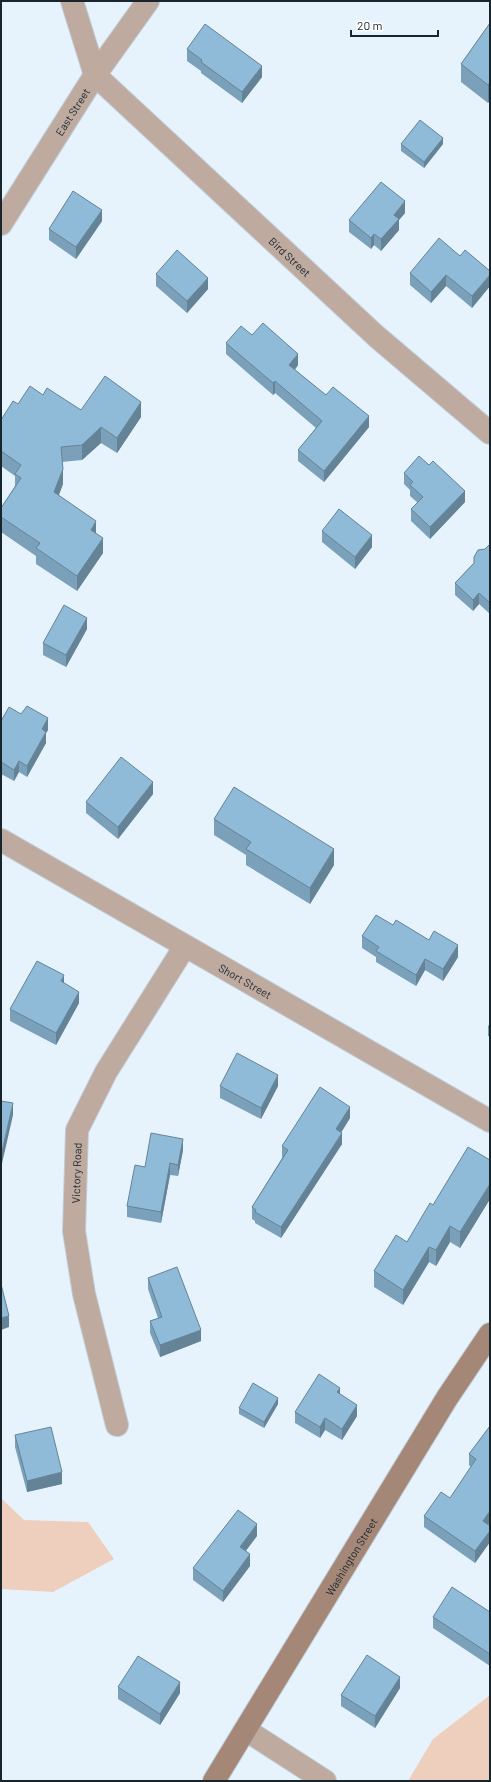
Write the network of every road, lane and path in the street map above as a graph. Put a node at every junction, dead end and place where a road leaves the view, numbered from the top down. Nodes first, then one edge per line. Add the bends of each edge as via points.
1 (72, 1) edge
2 (148, 1) edge
3 (95, 75) junction
4 (1, 224) edge
5 (490, 434) edge
6 (1, 840) edge
7 (185, 946) junction
8 (490, 1121) edge
9 (490, 1334) edge
10 (117, 1425) dead end
11 (246, 1730) junction
12 (214, 1781) edge
13 (325, 1781) edge

1 - 3 street
2 - 3 street, East Street
3 - 4 street, East Street
3 - 5 street, Bird Street via 376,336
6 - 7 street, Short Street
7 - 8 street, Short Street
7 - 10 street, Victory Road via 106,1072 77,1130 74,1231 84,1294
9 - 11 main road, Washington Street via 447,1398
11 - 12 main road, Washington Street
11 - 13 street

